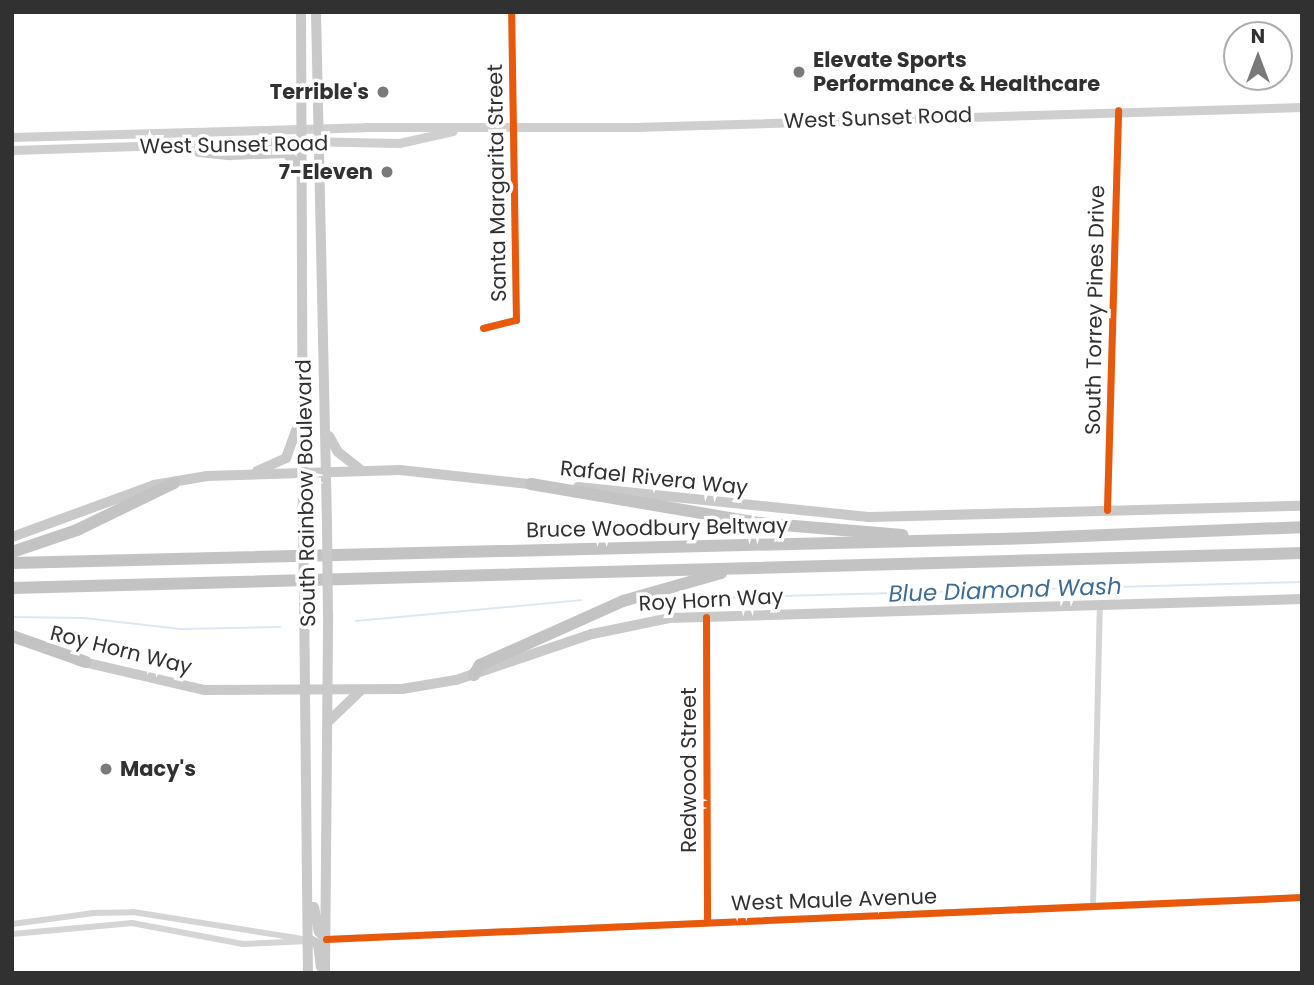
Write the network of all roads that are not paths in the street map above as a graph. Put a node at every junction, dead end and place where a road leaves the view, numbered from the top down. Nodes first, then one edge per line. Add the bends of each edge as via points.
1 (301, 12) edge
2 (316, 12) edge
3 (511, 12) edge
4 (1302, 107) edge
5 (1118, 110) junction
6 (300, 128) junction
7 (319, 128) junction
8 (515, 128) junction
9 (454, 130) junction
10 (61, 135) junction
11 (12, 137) edge
12 (181, 138) junction
13 (301, 141) junction
14 (318, 144) junction
15 (61, 148) junction
16 (12, 150) edge
17 (302, 170) junction
18 (483, 328) dead end
19 (303, 355) junction
20 (326, 423) junction
21 (361, 470) junction
22 (302, 474) junction
23 (327, 474) junction
24 (241, 476) junction
25 (174, 483) junction
26 (531, 484) junction
27 (1302, 506) edge
28 (1107, 510) junction
29 (1302, 527) edge
30 (12, 537) edge
31 (923, 541) junction
32 (12, 552) edge
33 (1300, 554) edge
34 (12, 564) edge
35 (734, 568) junction
36 (12, 588) edge
37 (1302, 599) edge
38 (1100, 604) junction
39 (706, 617) junction
40 (12, 636) edge
41 (12, 644) edge
42 (86, 663) junction
43 (474, 675) junction
44 (305, 690) junction
45 (329, 690) junction
46 (364, 690) junction
47 (330, 720) junction
48 (311, 894) junction
49 (1302, 897) edge
50 (1093, 906) junction
51 (707, 922) junction
52 (12, 924) edge
53 (12, 934) edge
54 (326, 939) junction
55 (310, 940) junction
56 (308, 973) edge
57 (324, 973) edge

1 - 6 main road, South Rainbow Boulevard
2 - 7 main road, South Rainbow Boulevard
3 - 8 street, Santa Margarita Street
4 - 5 main road, West Sunset Road
5 - 8 main road, West Sunset Road
5 - 28 street, South Torrey Pines Drive
6 - 7 main road, West Sunset Road
6 - 12 main road, West Sunset Road
6 - 13 main road, South Rainbow Boulevard
7 - 9 main road, West Sunset Road via 431,126
7 - 14 main road, South Rainbow Boulevard
8 - 9 main road, West Sunset Road
8 - 18 street, Santa Margarita Street via 516,320
9 - 14 main road, West Sunset Road via 399,143
10 - 11 main road, West Sunset Road
10 - 12 main road, West Sunset Road
10 - 15 main road
12 - 13 main road, West Sunset Road
12 - 15 main road, West Sunset Road
12 - 17 main road via 199,152 286,153
13 - 14 main road, West Sunset Road
13 - 17 main road, South Rainbow Boulevard
14 - 20 main road, South Rainbow Boulevard
15 - 16 main road, West Sunset Road
17 - 19 main road, South Rainbow Boulevard
19 - 22 main road, South Rainbow Boulevard
19 - 24 main road via 295,444 281,463
20 - 21 main road via 332,445
20 - 23 main road, South Rainbow Boulevard
21 - 23 main road, Rafael Rivera Way
21 - 26 main road, Rafael Rivera Way via 424,471
22 - 23 main road, Rafael Rivera Way
22 - 24 main road, Rafael Rivera Way
22 - 44 main road, South Rainbow Boulevard, bridge
23 - 45 main road, South Rainbow Boulevard, bridge
24 - 25 main road, Rafael Rivera Way
25 - 30 main road, Rafael Rivera Way via 153,485
25 - 32 highway via 77,530
26 - 28 main road, Rafael Rivera Way via 841,516
26 - 31 highway via 760,523 898,534
27 - 28 main road, Rafael Rivera Way
29 - 31 highway, Bruce Woodbury Beltway
31 - 34 highway, Bruce Woodbury Beltway
33 - 35 highway, Bruce Woodbury Beltway
35 - 36 highway, Bruce Woodbury Beltway
35 - 43 highway via 623,601 480,665
37 - 38 main road, Roy Horn Way
38 - 39 main road, Roy Horn Way
38 - 50 street
39 - 43 main road, Roy Horn Way via 638,622
39 - 51 street, Redwood Street
40 - 42 highway
41 - 42 main road, Roy Horn Way
42 - 44 main road, Roy Horn Way via 186,687
43 - 46 main road, Roy Horn Way via 420,687
44 - 45 main road, Roy Horn Way
44 - 48 main road, South Rainbow Boulevard
45 - 46 main road, Roy Horn Way
45 - 47 main road, South Rainbow Boulevard
46 - 47 main road via 349,697
47 - 54 main road, South Rainbow Boulevard
48 - 54 main road via 319,932
48 - 55 main road, South Rainbow Boulevard
49 - 50 street, West Maule Avenue
50 - 51 street, West Maule Avenue
51 - 54 street, West Maule Avenue
52 - 55 street via 132,912
53 - 55 street via 132,923 170,926 243,944 295,945
54 - 57 main road, South Rainbow Boulevard
55 - 56 main road, South Rainbow Boulevard
55 - 57 main road via 318,944

